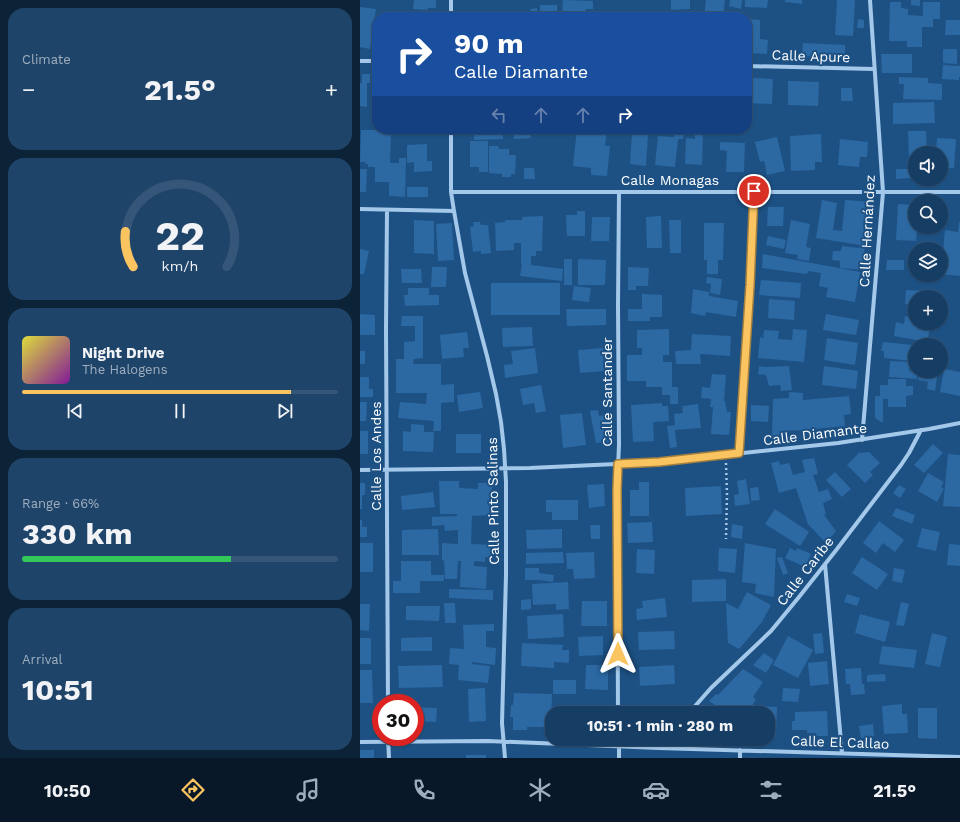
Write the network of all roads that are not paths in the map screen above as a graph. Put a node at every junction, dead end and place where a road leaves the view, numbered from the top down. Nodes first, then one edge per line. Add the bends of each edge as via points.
1 (451, 0) edge
2 (870, 0) edge
3 (451, 12) edge
4 (360, 61) edge
5 (372, 61) edge
6 (752, 66) edge
7 (874, 69) junction
8 (451, 134) edge
9 (754, 191) junction
10 (451, 192) junction
11 (619, 192) junction
12 (883, 192) junction
13 (960, 192) edge
14 (360, 209) edge
15 (387, 210) junction
16 (454, 211) junction
17 (960, 422) edge
18 (921, 430) junction
19 (862, 440) junction
20 (739, 453) junction
21 (618, 464) junction
22 (505, 468) junction
23 (360, 470) edge
24 (387, 470) junction
25 (825, 564) junction
26 (388, 694) edge
27 (618, 706) edge
28 (695, 706) edge
29 (424, 740) edge
30 (372, 741) edge
31 (360, 742) edge
32 (504, 742) junction
33 (545, 743) edge
34 (388, 746) edge
35 (619, 746) joint
36 (659, 748) joint
37 (740, 750) junction
38 (842, 753) junction
39 (851, 756) edge
40 (960, 756) edge
41 (389, 758) edge
42 (505, 758) edge
43 (619, 758) edge
44 (740, 758) edge

1 - 3 street
2 - 7 street, Calle Hernández
4 - 5 street
6 - 7 street, Calle Apure
7 - 12 street, Calle Hernández
8 - 10 street, Calle Pinto Salinas
9 - 11 street, Calle Monagas
9 - 12 street, Calle Monagas
9 - 20 street
10 - 11 street, Calle Monagas
10 - 16 street, Calle Pinto Salinas
11 - 21 street, Calle Santander
12 - 13 street, Calle Monagas
12 - 19 street, Calle Hernández
14 - 15 street
15 - 16 street
15 - 24 street, Calle Los Andes
16 - 22 street, Calle Pinto Salinas via 465,273 496,394
17 - 18 street, Calle Diamante
18 - 19 street, Calle Diamante
18 - 25 street, Calle Caribe via 901,465
19 - 20 street, Calle Diamante
20 - 21 street, Calle Diamante
21 - 22 street, Calle Diamante
21 - 27 street, Calle Santander
22 - 24 street, Calle Diamante
22 - 32 street, Calle Pinto Salinas via 506,575 502,723
23 - 24 street, Calle Diamante
24 - 26 street, Calle Los Andes
25 - 28 street, Calle Caribe via 771,631
25 - 38 street
29 - 32 street, Calle El Callao
30 - 31 street, Calle El Callao
32 - 33 street, Calle El Callao
32 - 42 street, Calle Pinto Salinas
34 - 41 street
35 - 36 street, Calle El Callao
35 - 43 street
36 - 37 street, Calle El Callao
37 - 38 street, Calle El Callao
37 - 44 street
38 - 39 street, Calle El Callao
39 - 40 street, Calle El Callao

